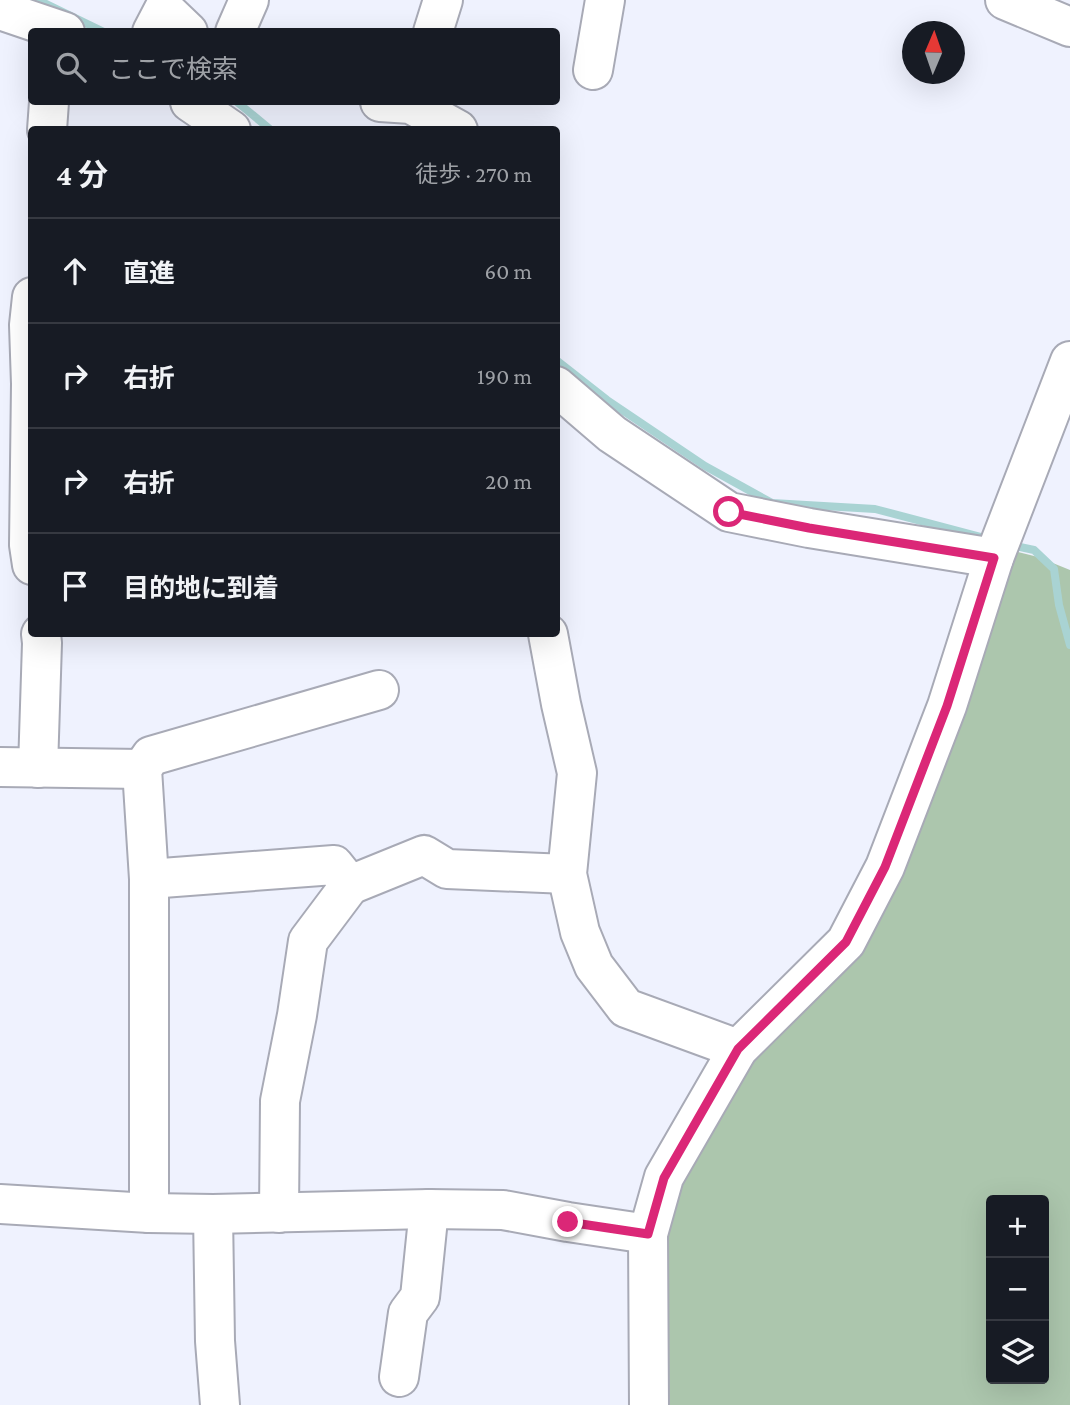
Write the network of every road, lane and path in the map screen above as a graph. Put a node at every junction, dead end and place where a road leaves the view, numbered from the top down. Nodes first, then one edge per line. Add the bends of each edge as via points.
1 (249, 0) edge
2 (443, 0) edge
3 (605, 0) edge
4 (1005, 0) edge
5 (0, 10) edge
6 (1070, 27) edge
7 (53, 28) edge
8 (154, 28) edge
9 (184, 28) edge
10 (236, 28) edge
11 (434, 28) edge
12 (593, 70) dead end
13 (49, 105) edge
14 (198, 105) edge
15 (407, 105) edge
16 (232, 118) edge
17 (47, 126) edge
18 (450, 126) edge
19 (1070, 361) edge
20 (560, 389) edge
21 (994, 558) junction
22 (41, 637) edge
23 (549, 637) edge
24 (379, 690) dead end
25 (0, 767) edge
26 (38, 768) junction
27 (142, 769) junction
28 (568, 874) junction
29 (149, 878) junction
30 (350, 885) junction
31 (738, 1049) junction
32 (0, 1204) edge
33 (429, 1209) junction
34 (149, 1213) junction
35 (279, 1213) junction
36 (213, 1214) junction
37 (648, 1234) junction
38 (399, 1377) dead end
39 (220, 1405) edge
40 (649, 1405) edge

1 - 10 street
2 - 11 street
3 - 12 street
4 - 6 street
5 - 7 street
8 - 9 street via 164,9
13 - 17 street
14 - 16 street
15 - 18 street
19 - 21 street
20 - 21 street via 612,434 729,512
21 - 31 street via 947,706 885,867 846,942
22 - 26 street
23 - 28 street via 577,773
24 - 27 street via 151,756
25 - 26 street
26 - 27 street
27 - 29 street
28 - 30 street via 447,869 424,855
28 - 31 street via 580,932 594,966 626,1008
29 - 30 street via 334,865
29 - 34 street
30 - 35 street via 308,941 280,1101
31 - 37 street via 664,1178
32 - 34 street
33 - 35 street
33 - 37 street via 503,1210
33 - 38 street via 420,1297 408,1313
34 - 36 street
35 - 36 street
36 - 39 street
37 - 40 street

